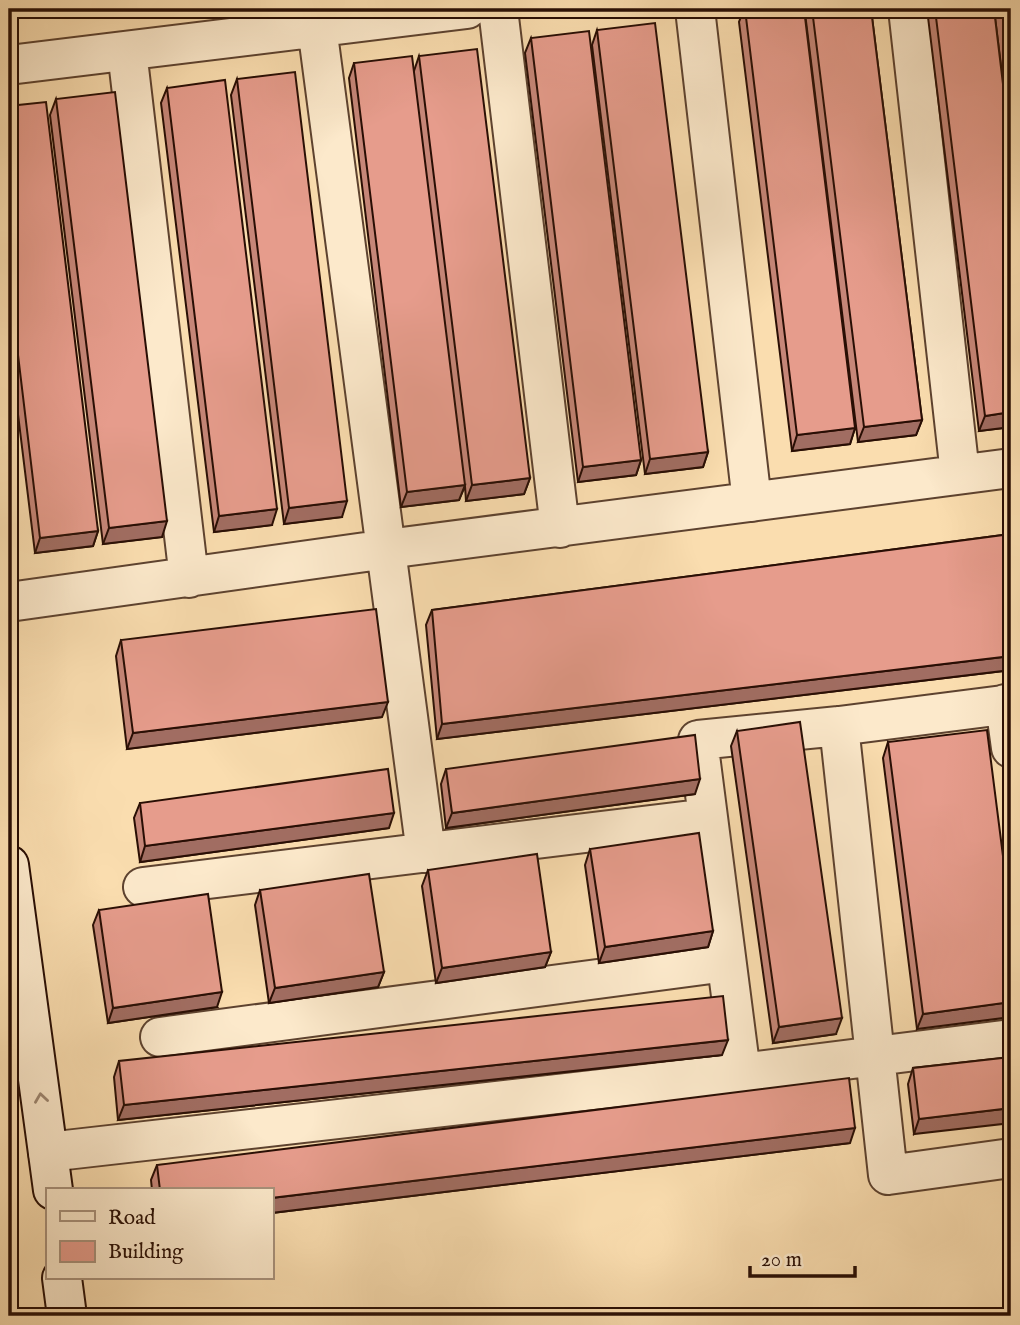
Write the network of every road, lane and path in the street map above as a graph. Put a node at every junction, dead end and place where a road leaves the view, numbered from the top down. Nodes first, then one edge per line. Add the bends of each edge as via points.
1 (467, 9) edge
2 (498, 9) edge
3 (695, 9) edge
4 (908, 9) edge
5 (317, 27) junction
6 (127, 51) junction
7 (9, 65) edge
8 (1011, 468) edge
9 (960, 474) junction
10 (752, 502) junction
11 (560, 528) junction
12 (387, 549) junction
13 (189, 578) junction
14 (9, 602) edge
15 (1008, 704) edge
16 (839, 726) junction
17 (1011, 748) edge
18 (708, 818) junction
19 (426, 853) junction
20 (9, 865) edge
21 (143, 887) dead end
22 (726, 962) junction
23 (160, 1037) dead end
24 (1011, 1039) edge
25 (876, 1057) junction
26 (741, 1073) junction
27 (48, 1152) junction
28 (1011, 1158) edge
29 (52, 1188) edge
30 (62, 1280) edge
31 (67, 1316) edge

1 - 5 street
2 - 11 street
3 - 10 street
4 - 9 street
5 - 6 street
5 - 12 street
6 - 7 street
6 - 13 street
8 - 9 street
9 - 10 street
10 - 11 street
11 - 12 street
12 - 13 street
12 - 19 street
13 - 14 street
15 - 16 street
15 - 17 street
16 - 18 street via 698,740
16 - 25 street
18 - 19 street
18 - 22 street
19 - 21 street
27 -> 20 street
22 - 23 street
22 - 26 street
24 - 25 street
25 - 26 street
25 - 28 street via 888,1175
26 - 27 street
27 - 29 street
30 - 31 street

